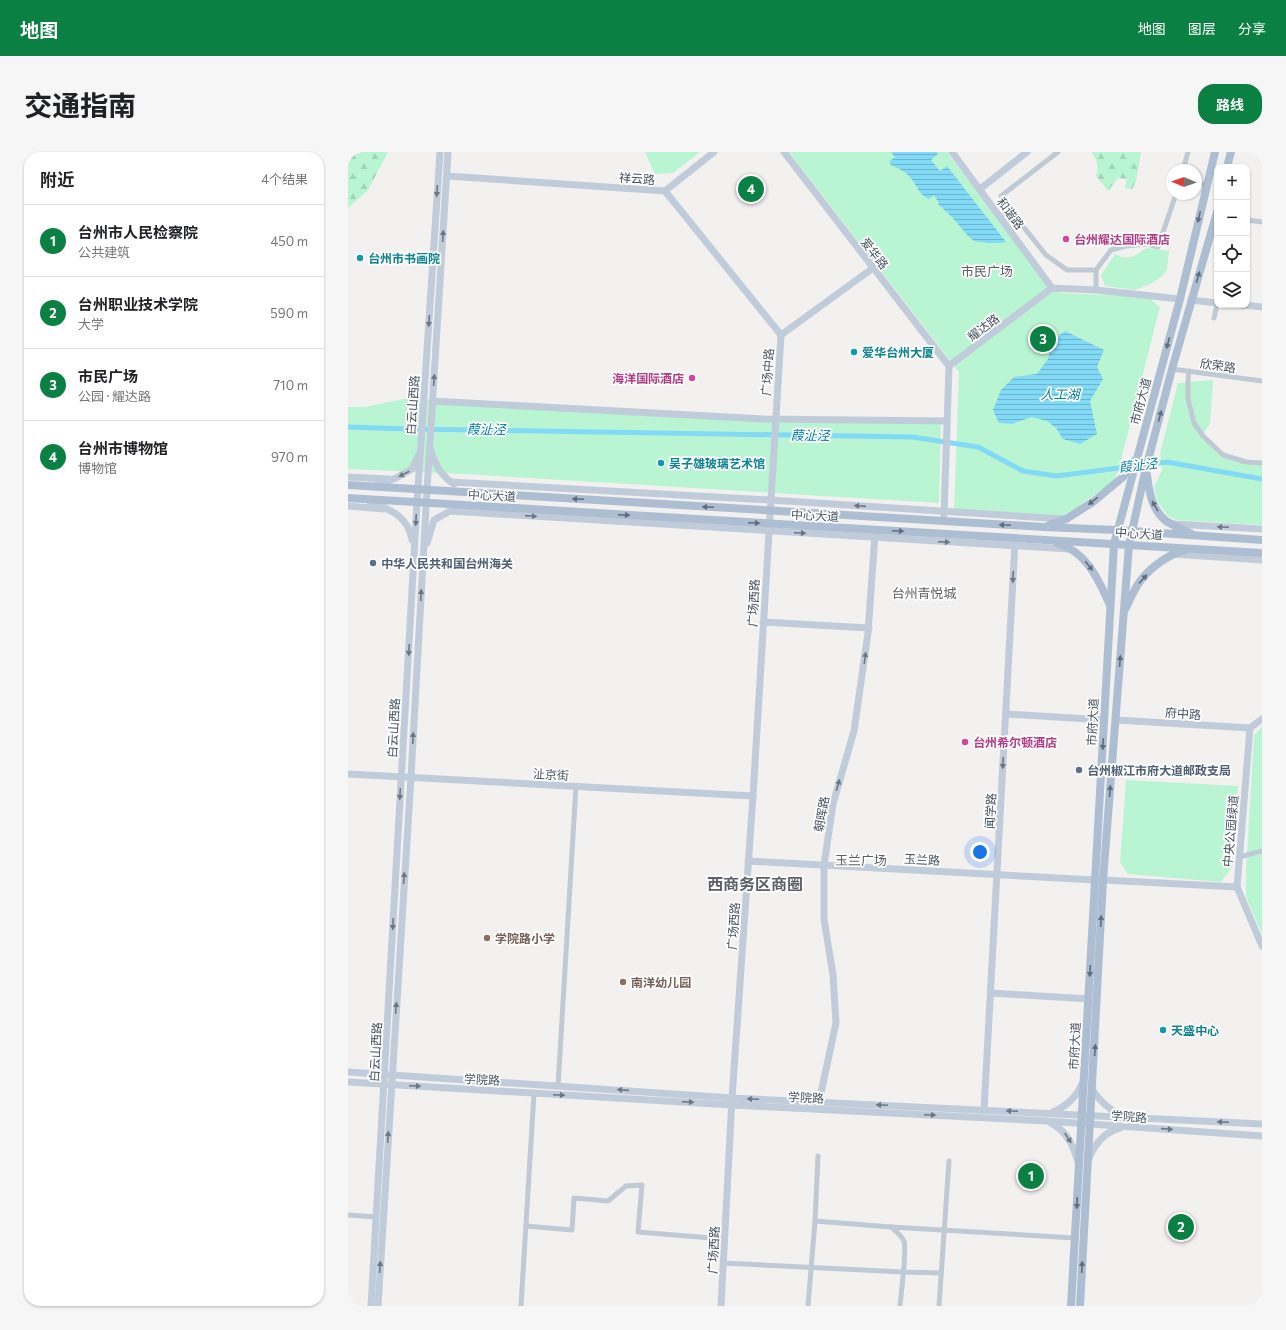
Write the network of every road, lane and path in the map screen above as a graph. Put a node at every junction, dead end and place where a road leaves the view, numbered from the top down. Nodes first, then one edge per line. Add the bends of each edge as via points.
1 (440, 152) edge
2 (448, 152) edge
3 (714, 152) edge
4 (784, 152) edge
5 (952, 152) edge
6 (1027, 152) edge
7 (1058, 152) edge
8 (1188, 152) edge
9 (1215, 152) edge
10 (1231, 152) edge
11 (1185, 164) edge
12 (1228, 164) edge
13 (447, 176) junction
14 (1202, 184) edge
15 (1207, 185) junction
16 (980, 189) junction
17 (665, 191) junction
18 (1174, 200) edge
19 (1010, 210) junction
20 (1001, 217) junction
21 (1250, 220) edge
22 (1262, 222) edge
23 (1214, 225) edge
24 (873, 268) junction
25 (1096, 270) junction
26 (1052, 288) junction
27 (1096, 290) junction
28 (1180, 300) junction
29 (1192, 300) junction
30 (1214, 304) edge
31 (1250, 306) edge
32 (1262, 307) edge
33 (1216, 308) edge
34 (1214, 318) dead end
35 (781, 335) junction
36 (950, 366) junction
37 (1172, 369) junction
38 (1189, 371) junction
39 (1262, 381) edge
40 (432, 401) junction
41 (948, 421) junction
42 (775, 422) junction
43 (430, 443) junction
44 (421, 448) junction
45 (1262, 463) edge
46 (1146, 468) junction
47 (348, 477) edge
48 (1127, 477) junction
49 (392, 480) junction
50 (451, 482) junction
51 (348, 485) edge
52 (374, 486) junction
53 (422, 489) junction
54 (468, 492) junction
55 (348, 498) edge
56 (367, 500) junction
57 (770, 500) junction
58 (417, 503) junction
59 (426, 504) junction
60 (348, 506) edge
61 (470, 506) junction
62 (388, 510) junction
63 (770, 510) junction
64 (450, 511) junction
65 (944, 512) junction
66 (1066, 519) junction
67 (944, 521) junction
68 (1171, 523) junction
69 (1044, 527) junction
70 (768, 528) junction
71 (1262, 529) edge
72 (1117, 530) junction
73 (1133, 531) junction
74 (875, 534) junction
75 (1196, 536) junction
76 (1045, 540) junction
77 (1262, 540) edge
78 (1015, 542) junction
79 (1114, 544) junction
80 (1129, 545) junction
81 (1190, 548) junction
82 (1072, 549) junction
83 (1262, 553) edge
84 (414, 554) junction
85 (1173, 554) junction
86 (423, 559) junction
87 (1262, 560) edge
88 (1111, 607) junction
89 (1124, 613) junction
90 (763, 622) junction
91 (869, 628) junction
92 (1006, 714) junction
93 (1262, 719) edge
94 (1104, 720) junction
95 (1116, 720) junction
96 (1250, 728) junction
97 (348, 774) edge
98 (401, 777) junction
99 (411, 777) junction
100 (576, 786) junction
101 (753, 796) junction
102 (1262, 851) edge
103 (1239, 857) junction
104 (748, 861) junction
105 (824, 865) junction
106 (998, 874) junction
107 (1099, 880) junction
108 (1237, 887) junction
109 (1262, 946) edge
110 (991, 993) junction
111 (1089, 999) junction
112 (348, 1072) edge
113 (388, 1075) junction
114 (1084, 1081) junction
115 (348, 1082) edge
116 (388, 1085) junction
117 (558, 1086) junction
118 (1092, 1089) junction
119 (534, 1093) junction
120 (732, 1101) junction
121 (819, 1102) junction
122 (984, 1110) junction
123 (1051, 1113) junction
124 (1082, 1114) junction
125 (1091, 1115) junction
126 (1123, 1117) junction
127 (1047, 1121) junction
128 (1082, 1124) junction
129 (1090, 1124) junction
130 (1262, 1124) edge
131 (1129, 1127) junction
132 (1262, 1136) edge
133 (818, 1156) dead end
134 (1088, 1159) junction
135 (949, 1160) dead end
136 (1079, 1164) junction
137 (348, 1215) edge
138 (376, 1217) junction
139 (815, 1221) junction
140 (526, 1226) junction
141 (891, 1227) junction
142 (944, 1230) junction
143 (1075, 1238) junction
144 (724, 1239) junction
145 (723, 1263) junction
146 (811, 1268) junction
147 (902, 1272) junction
148 (941, 1273) junction
149 (371, 1306) edge
150 (378, 1306) edge
151 (521, 1306) edge
152 (721, 1306) edge
153 (808, 1306) edge
154 (900, 1306) edge
155 (939, 1306) edge
156 (1071, 1306) edge
157 (1080, 1306) edge

1 -> 44 main road, 白云山西路
2 - 13 main road, 白云山西路
3 - 17 main road
4 - 24 main road, 爱华路
5 - 16 main road, 和谐路
6 - 16 main road
7 - 19 street via 1000,196
8 - 11 street
9 - 15 main road, 市府大道
10 - 12 main road
13 - 17 main road, 祥云路
40 -> 13 main road, 白云山西路
14 - 15 street
15 -> 28 main road, 市府大道
16 - 20 main road, 和谐路
17 - 35 main road, 祥云路
18 - 25 street via 1158,247 1147,244 1111,250
19 - 20 street
19 - 25 street via 1046,255 1066,270
20 - 26 main road, 和谐路
21 - 22 street
29 -> 23 main road, 市府大道
24 - 35 main road, 广场中路
24 - 36 main road, 爱华路
25 - 27 street
26 - 27 main road
26 - 36 main road, 耀达路
27 - 28 main road
28 -> 48 main road, 市府大道 via 1138,455
29 - 30 main road
29 - 37 main road, 市府大道
31 - 32 main road
33 - 34 street
35 - 42 main road, 广场中路
36 - 41 main road
37 - 38 street, 欣荣路
46 -> 37 main road, 市府大道
38 - 39 street, 欣荣路
38 - 45 street via 1188,399 1194,423 1203,436 1223,454 1246,462
40 - 42 main road
40 - 43 main road, 白云山西路
41 - 42 main road
41 - 65 main road
42 - 57 main road, 广场中路
43 - 50 main road, 中心大道 via 433,460 440,473
43 - 53 main road, 白云山西路
44 -> 49 main road, 中心大道 via 412,469
44 - 53 main road, 白云山西路
68 -> 46 main road via 1166,521 1155,507 1150,496
46 - 73 main road, 市府大道
47 - 49 main road
48 -> 66 main road
48 - 72 main road, 市府大道
49 - 52 main road, 中心大道
50 - 54 main road, 中心大道
50 - 57 main road
51 - 52 main road, 中心大道
52 - 53 main road, 中心大道
53 - 54 main road, 中心大道
53 - 58 main road, 白云山西路
53 - 59 main road, 白云山西路
63 -> 54 main road, 中心大道
55 - 56 main road, 中心大道
56 - 58 main road, 中心大道
56 - 62 main road, 中心大道
57 - 63 main road, 广场西路
65 -> 57 main road
58 - 59 main road, 中心大道
58 -> 84 main road, 白云山西路
59 - 61 main road, 中心大道
59 - 86 main road, 白云山西路
60 - 62 main road
61 - 64 main road, 白云山西路
61 -> 70 main road, 中心大道
62 - 84 main road, 中心大道 via 400,516 410,532
63 - 67 main road, 中心大道
63 - 70 main road, 广场西路
64 -> 70 main road
64 - 86 main road, 白云山西路 via 434,520
65 - 66 main road
65 - 67 main road
66 - 69 main road
69 -> 67 main road, 中心大道
71 -> 68 main road
68 - 75 main road
69 - 72 main road, 中心大道
70 -> 74 main road, 中心大道
70 - 90 main road, 广场西路
72 - 73 main road, 中心大道
72 - 79 main road, 市府大道
73 - 75 main road, 中心大道
73 - 80 main road, 市府大道
74 -> 78 main road, 中心大道
74 - 91 main road, 朝晖路
75 - 77 main road, 中心大道
76 - 78 main road, 中心大道
76 - 79 main road, 中心大道
76 - 82 main road
78 - 82 main road
78 -> 92 main road, 闻学路
79 - 80 main road, 中心大道
79 - 88 main road, 市府大道
80 - 81 main road, 中心大道
80 - 89 main road, 市府大道
81 - 83 main road, 中心大道
81 - 85 main road
82 -> 88 main road via 1084,559 1096,575
84 -> 98 main road, 白云山西路
85 - 87 main road
89 -> 85 main road via 1141,579
99 -> 86 main road, 白云山西路
88 - 94 main road, 市府大道
95 -> 89 main road, 市府大道
90 - 91 main road
90 - 101 main road, 广场西路
105 -> 91 main road, 朝晖路 via 833,804 854,730
92 - 94 main road
92 -> 106 main road, 闻学路
93 - 96 main road
94 -> 107 main road, 市府大道
95 - 96 main road, 府中路
107 -> 95 main road, 市府大道
96 - 103 main road, 中央公园绿道
97 - 98 main road, 沚京街
98 - 99 main road, 沚京街
98 -> 113 main road, 白云山西路
99 - 100 main road, 沚京街
113 -> 99 main road, 白云山西路
100 - 101 main road, 沚京街
100 - 117 street
101 - 104 main road, 广场西路
102 - 103 street
103 - 108 main road, 中央公园绿道
104 - 105 main road, 玉兰路
104 - 120 main road, 广场西路
105 - 106 main road, 玉兰路
105 - 121 main road, 朝晖路 via 824,919 833,975 836,1022
106 - 107 main road, 玉兰路
106 - 110 main road, 闻学路
107 - 108 main road, 玉兰路
107 -> 111 main road, 市府大道
118 -> 107 main road, 市府大道
108 - 109 main road, 中央公园绿道
110 - 111 main road
110 - 122 main road, 闻学路
111 - 114 main road, 市府大道
112 - 113 main road, 学院路
113 - 116 main road, 白云山西路
113 - 117 main road, 学院路
114 - 123 main road via 1079,1092 1068,1104
114 - 124 main road, 市府大道
115 - 116 main road, 学院路
116 -> 119 main road, 学院路
116 - 138 main road, 白云山西路
150 -> 116 main road, 白云山西路
120 -> 117 main road, 学院路
118 - 125 main road, 市府大道
118 - 126 main road via 1106,1106
119 -> 120 main road, 学院路
119 - 140 street
121 -> 120 main road, 学院路
120 -> 127 main road, 学院路
120 - 144 main road, 广场西路
122 -> 121 main road, 学院路
123 -> 122 main road, 学院路
123 - 124 main road, 学院路
124 - 125 main road, 学院路
124 - 128 main road, 市府大道
125 - 126 main road, 学院路
125 - 129 main road, 市府大道
130 -> 126 main road, 学院路
127 - 128 main road, 学院路
127 -> 136 main road via 1068,1136
128 - 129 main road, 学院路
128 - 136 main road, 市府大道
129 - 131 main road, 学院路
129 - 134 main road, 市府大道
131 -> 132 main road, 学院路
131 - 134 main road via 1118,1128 1103,1136
133 - 139 street
157 -> 134 main road, 市府大道
135 - 142 street
136 -> 143 main road, 市府大道
137 - 138 street
138 - 149 main road, 白云山西路
139 - 141 street
139 - 146 street
140 - 144 street via 572,1230 574,1198 608,1200 626,1186 642,1185 638,1232
140 - 151 street
141 - 142 street
141 - 147 street via 904,1241
142 - 143 street
142 - 148 street
143 - 156 main road, 市府大道
144 - 145 main road, 广场西路
145 - 146 street
145 - 152 main road, 广场西路
146 - 147 street
146 - 153 street
147 - 148 street
147 - 154 street
148 - 155 street

